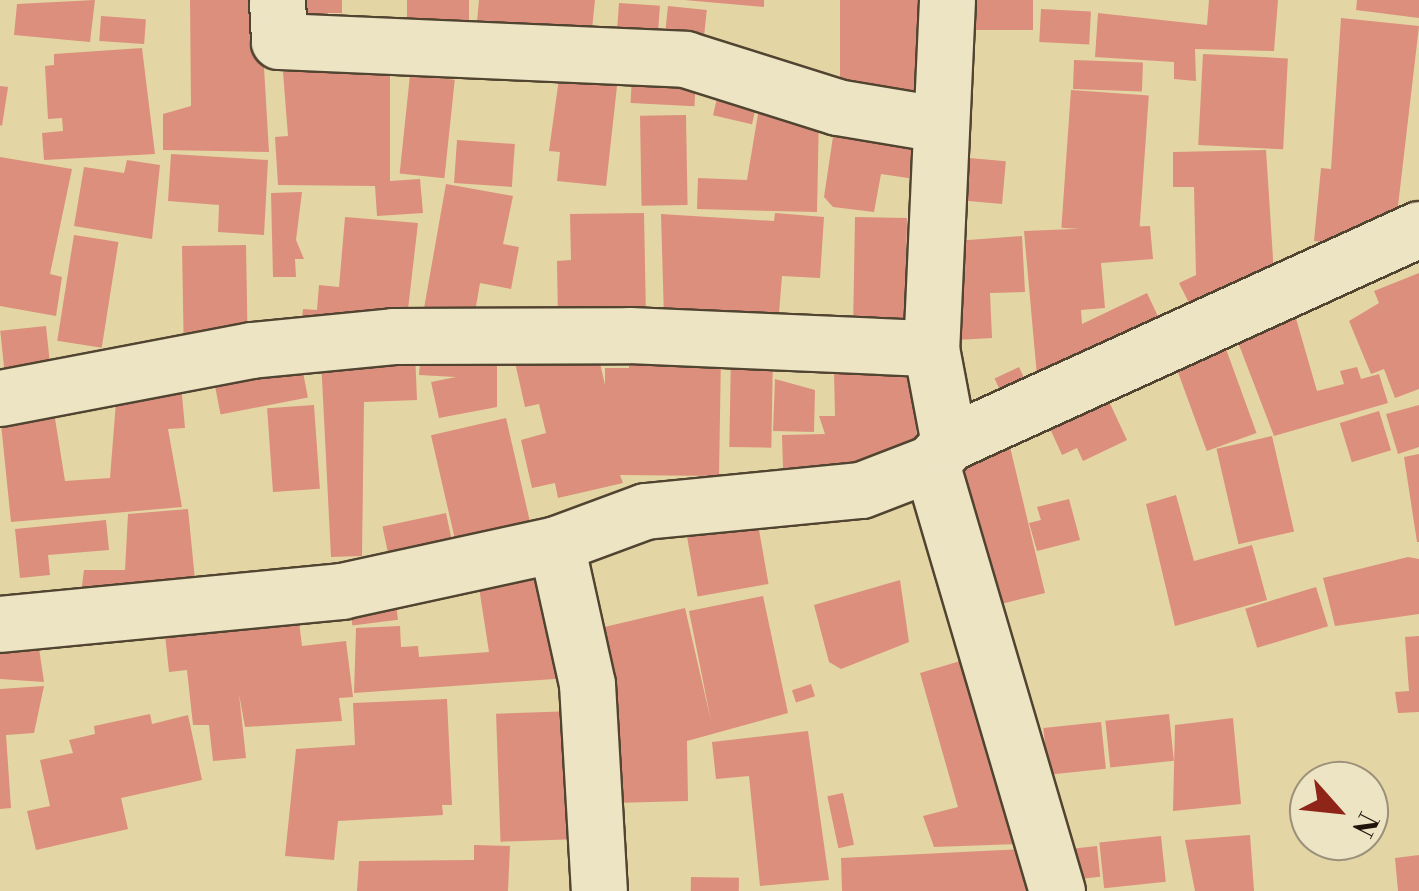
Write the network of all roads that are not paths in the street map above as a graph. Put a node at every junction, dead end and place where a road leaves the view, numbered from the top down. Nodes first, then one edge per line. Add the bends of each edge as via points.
1 (277, 0) edge
2 (947, 0) edge
3 (939, 124) junction
4 (1419, 228) edge
5 (932, 348) junction
6 (0, 398) edge
7 (940, 453) junction
8 (556, 544) junction
9 (0, 624) edge
10 (600, 891) edge
11 (1057, 891) edge

1 - 3 street via 280,41 685,58 837,107
2 - 3 street
3 - 5 street
4 - 7 street
5 - 6 street via 629,334 392,336 250,350
5 - 7 street
7 - 8 street via 861,490 645,511
7 - 11 street
8 - 9 street via 340,591
8 - 10 street via 587,684

